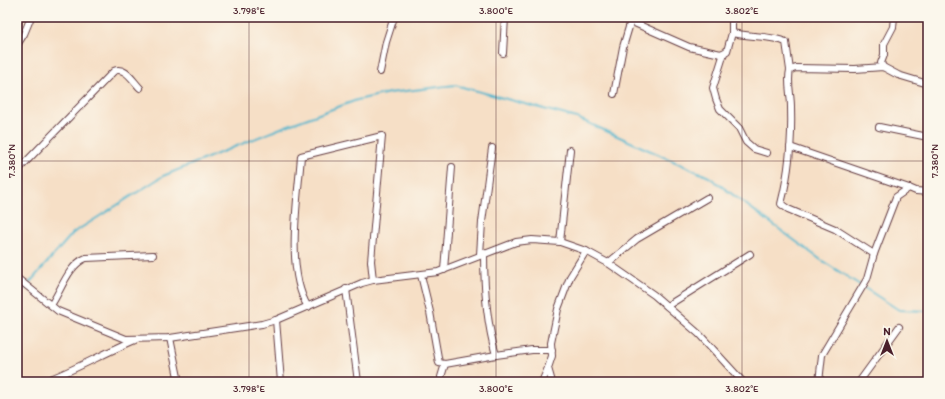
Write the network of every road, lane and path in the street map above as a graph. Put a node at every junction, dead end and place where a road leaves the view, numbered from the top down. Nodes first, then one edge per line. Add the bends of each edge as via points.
1 (394, 17) edge
2 (505, 17) edge
3 (732, 17) edge
4 (894, 17) edge
5 (28, 18) edge
6 (631, 19) edge
7 (732, 33) junction
8 (17, 45) edge
9 (503, 53) dead end
10 (724, 53) junction
11 (883, 67) junction
12 (790, 70) junction
13 (380, 72) dead end
14 (928, 84) edge
15 (140, 88) dead end
16 (614, 94) dead end
17 (879, 127) dead end
18 (928, 137) edge
19 (790, 147) junction
20 (492, 148) dead end
21 (570, 150) dead end
22 (767, 153) dead end
23 (452, 167) dead end
24 (17, 171) edge
25 (909, 188) junction
26 (928, 192) edge
27 (707, 198) dead end
28 (560, 242) junction
29 (586, 251) junction
30 (482, 254) junction
31 (750, 254) dead end
32 (874, 254) junction
33 (154, 255) dead end
34 (608, 263) junction
35 (444, 270) junction
36 (421, 275) junction
37 (17, 278) edge
38 (373, 280) junction
39 (346, 289) junction
40 (51, 305) junction
41 (667, 306) junction
42 (308, 307) junction
43 (276, 320) junction
44 (899, 327) dead end
45 (170, 338) junction
46 (136, 339) junction
47 (552, 350) junction
48 (496, 355) junction
49 (445, 364) junction
50 (548, 368) junction
51 (42, 382) edge
52 (179, 382) edge
53 (281, 382) edge
54 (358, 382) edge
55 (442, 382) edge
56 (542, 382) edge
57 (552, 382) edge
58 (744, 382) edge
59 (819, 382) edge
60 (859, 382) edge

1 - 13 street
2 - 9 street
3 - 7 street
4 - 11 street via 893,27 884,44 881,63
5 - 8 street via 24,34
6 - 10 street via 689,47 715,54
6 - 16 street
7 - 10 street via 727,51
7 - 12 street via 786,42
10 - 22 street via 713,88 720,109 739,128 746,142 754,149
11 - 12 street
11 - 14 street via 898,75
12 - 19 street
15 - 24 street via 123,70 114,71
17 - 18 street
19 - 25 street
19 - 32 street via 781,204 835,229
20 - 30 street via 482,222
21 - 28 street
23 - 35 street
25 - 26 street
25 - 32 street via 896,197
27 - 34 street via 637,239
28 - 29 street
28 - 30 street via 516,242
29 - 34 street
29 - 47 street via 564,290 551,343
30 - 35 street
30 - 48 street via 487,313
31 - 41 street
32 - 59 street via 867,280 822,355
33 - 40 street via 80,260
34 - 41 street
35 - 36 street
36 - 38 street
36 - 49 street via 437,358 439,363
37 - 40 street
38 - 39 street
38 - 42 street via 371,261 382,136 301,156 295,225 295,266 301,295
39 - 42 street
39 - 54 street
40 - 46 street via 76,320 120,337
41 - 58 street via 699,334
42 - 43 street
43 - 45 street via 226,331
43 - 53 street
44 - 60 street
45 - 46 street
45 - 52 street
46 - 51 street
47 - 48 street
47 - 50 street
48 - 49 street
49 - 55 street
50 - 56 street
50 - 57 street

